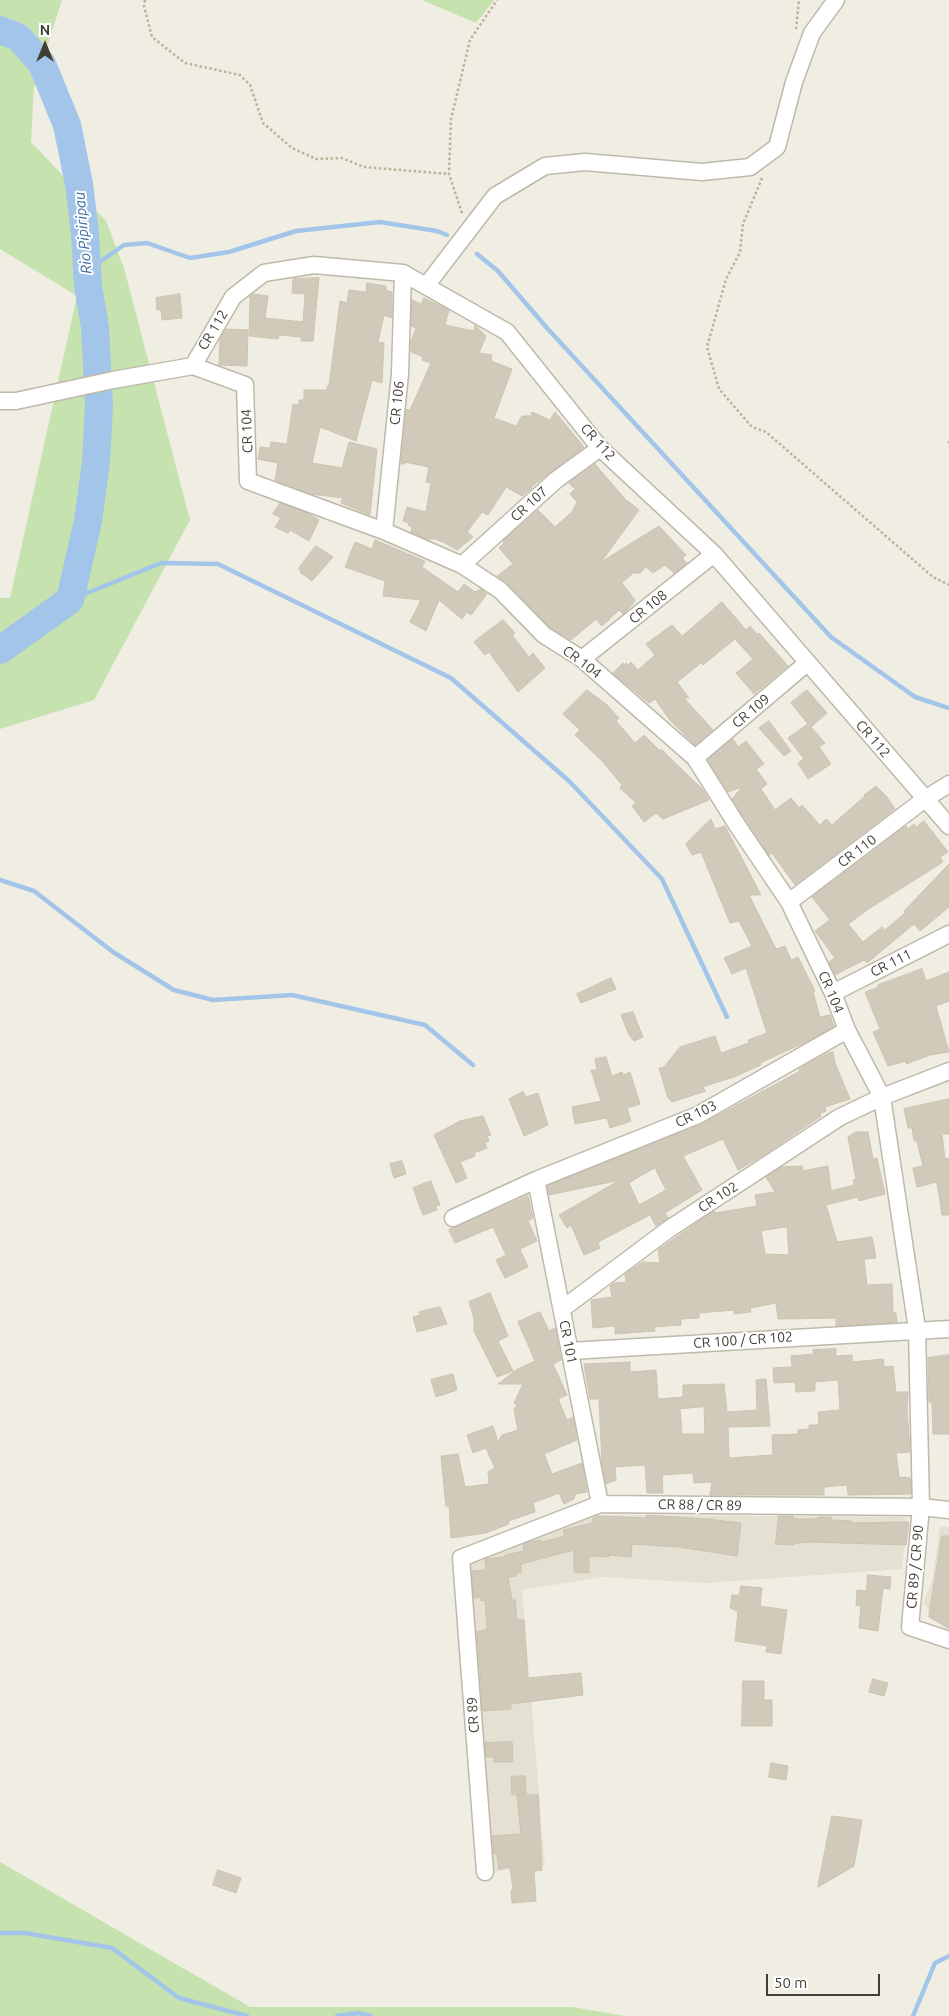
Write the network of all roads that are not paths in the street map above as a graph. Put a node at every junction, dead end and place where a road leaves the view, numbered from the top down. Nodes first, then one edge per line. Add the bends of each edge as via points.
1 (836, 0) edge
2 (403, 274) junction
3 (426, 286) junction
4 (193, 366) junction
5 (0, 401) edge
6 (600, 448) junction
7 (384, 531) junction
8 (714, 554) junction
9 (462, 565) junction
10 (582, 659) junction
11 (807, 663) junction
12 (695, 758) junction
13 (949, 784) edge
14 (925, 799) junction
15 (949, 826) edge
16 (789, 902) junction
17 (949, 934) edge
18 (833, 992) junction
19 (847, 1030) junction
20 (949, 1071) edge
21 (882, 1097) junction
22 (536, 1180) junction
23 (453, 1218) dead end
24 (562, 1308) junction
25 (917, 1329) junction
26 (949, 1329) edge
27 (570, 1351) junction
28 (600, 1504) junction
29 (921, 1507) junction
30 (949, 1510) edge
31 (461, 1558) joint
32 (949, 1640) edge
33 (485, 1872) dead end

1 - 3 street via 812,33 794,82 777,147 750,167 702,172 585,162 545,166 495,196
2 - 3 street, CR 112
2 - 4 street, CR 112 via 314,265 264,273 233,297
2 - 7 street, CR 106 via 400,374
3 - 6 street, CR 112 via 508,332
4 - 5 street
4 - 7 street, CR 104 via 245,385 248,481
6 - 8 street, CR 112
6 - 9 street, CR 107 via 556,480
7 - 9 street, CR 104
8 - 10 street, CR 108
8 - 11 street, CR 112
9 - 10 street, CR 104 via 500,590 544,635
10 - 12 street, CR 104
11 - 12 street, CR 109
11 - 14 street, CR 112
12 - 16 street, CR 104
13 - 14 street, CR 110
14 - 15 street, CR 112
14 - 16 street, CR 110
16 - 18 street, CR 104
17 - 18 street, CR 111
18 - 19 street, CR 104
19 - 21 street, CR 104
19 - 22 street, CR 103 via 698,1115
20 - 21 street, CR 102
21 - 24 street, CR 102 via 840,1117 677,1224
21 - 25 street, CR 104
22 - 23 street, CR 103
22 - 24 street, CR 101
24 - 27 street, CR 101
25 - 26 street, CR 100 / CR 102
25 - 27 street, CR 100 / CR 102
25 - 29 street, CR 89 / CR 90
27 - 28 street, CR 101
28 - 29 street, CR 88 / CR 89
28 - 31 street, CR 88 / CR 89
29 - 30 street, CR 88 / CR 89
29 - 32 street, CR 89 / CR 90 via 910,1627
31 - 33 street, CR 89

